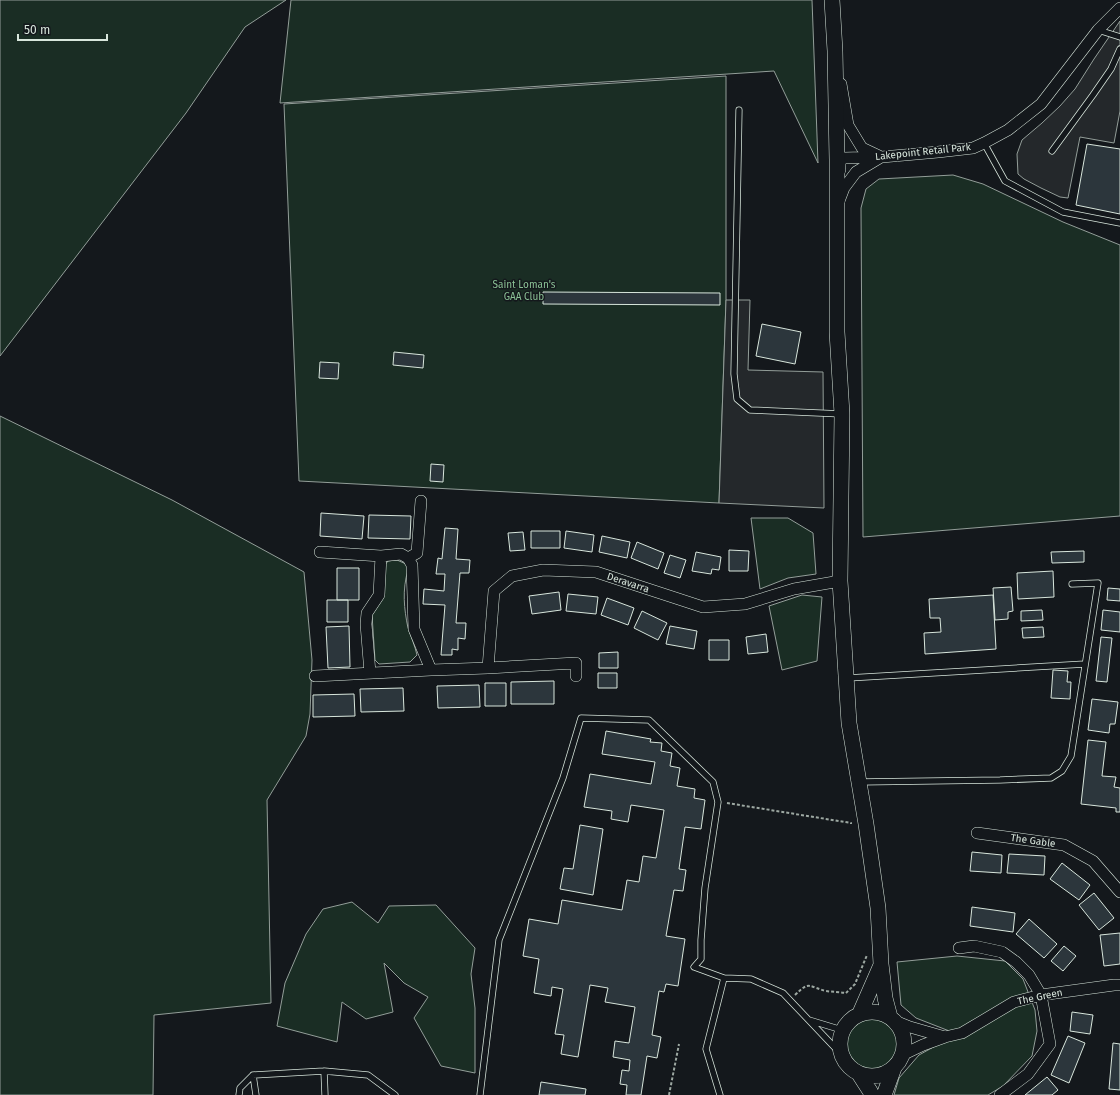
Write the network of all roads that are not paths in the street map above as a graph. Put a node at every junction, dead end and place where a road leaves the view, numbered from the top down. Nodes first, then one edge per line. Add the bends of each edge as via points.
1 (832, 0) edge
2 (1120, 8) edge
3 (1098, 30) junction
4 (1120, 37) edge
5 (1120, 49) edge
6 (834, 51) junction
7 (739, 110) dead end
8 (984, 143) junction
9 (1052, 151) dead end
10 (882, 157) junction
11 (837, 188) junction
12 (837, 204) junction
13 (1120, 223) edge
14 (842, 414) junction
15 (422, 501) dead end
16 (320, 552) dead end
17 (381, 556) junction
18 (408, 558) junction
19 (840, 581) junction
20 (1072, 584) dead end
21 (1085, 664) junction
22 (488, 668) junction
23 (431, 670) junction
24 (370, 673) junction
25 (315, 676) dead end
26 (576, 676) dead end
27 (846, 678) junction
28 (859, 782) junction
29 (977, 833) dead end
30 (1120, 892) edge
31 (959, 948) dead end
32 (881, 964) junction
33 (724, 978) junction
34 (1117, 985) edge
35 (1120, 994) edge
36 (1041, 995) junction
37 (860, 1014) junction
38 (807, 1019) junction
39 (892, 1019) junction
40 (842, 1030) junction
41 (945, 1037) junction
42 (840, 1053) junction
43 (898, 1062) junction
44 (324, 1071) junction
45 (859, 1074) junction
46 (253, 1075) junction
47 (239, 1095) edge
48 (256, 1095) edge
49 (325, 1095) edge
50 (395, 1095) edge
51 (480, 1095) edge
52 (720, 1095) edge
53 (872, 1095) edge
54 (884, 1095) edge
55 (1000, 1095) edge

1 - 6 street
2 - 3 street, Lakepoint Retail Park
3 - 4 lane
3 - 8 street, Lakepoint Retail Park via 1041,104 1008,130
5 - 9 lane via 1111,69
6 - 10 street via 848,125 862,148
6 - 11 street
7 - 14 lane via 734,374 737,399 750,410
8 - 10 street, Lakepoint Retail Park via 973,148
8 - 13 lane via 1005,181 1063,212
10 - 11 street, Lakepoint Retail Park via 842,159
10 - 12 street via 856,172 844,188
11 - 12 street
12 - 14 street via 837,332
14 - 19 street
15 - 18 street via 417,553
16 - 17 street
17 - 18 street via 401,554
17 - 24 street via 379,595 367,613
18 - 23 street via 412,565 414,629
19 - 22 street, Deravarra via 794,589 745,604 703,607 596,572 543,570 512,576 494,591
19 - 27 street
20 - 21 lane via 1098,583
21 - 27 lane
21 - 28 lane via 1071,756 1062,772 1051,778
22 - 23 street
22 - 26 street via 576,662
23 - 24 street
24 - 25 street
27 - 28 street
28 - 32 street via 878,908
29 - 30 street, The Gable via 1064,845 1094,861
31 - 36 street via 974,946 1002,952 1029,975
32 - 37 street
32 - 39 street via 885,998
33 - 38 lane via 751,980 784,994
33 - 51 lane via 694,967 701,959 704,888 718,802 713,782 649,720 581,718 563,778 499,940
33 - 52 lane via 706,1049
34 - 35 street
34 - 36 street, The Green
36 - 41 street, The Green via 1014,1002 962,1033
36 - 55 street via 1050,1044 1028,1074
37 - 39 street via 882,1013
37 - 40 street via 846,1023
38 - 40 lane
38 - 42 lane
39 - 41 street
39 - 43 street via 904,1037 904,1046
40 - 42 street via 839,1041
41 - 43 street, The Green via 923,1045
42 - 45 street via 847,1066
43 - 45 street via 881,1075 874,1077
43 - 54 street
44 - 46 lane
44 - 49 lane
44 - 50 lane via 368,1075
45 - 53 street
46 - 47 lane via 240,1088
46 - 48 lane

